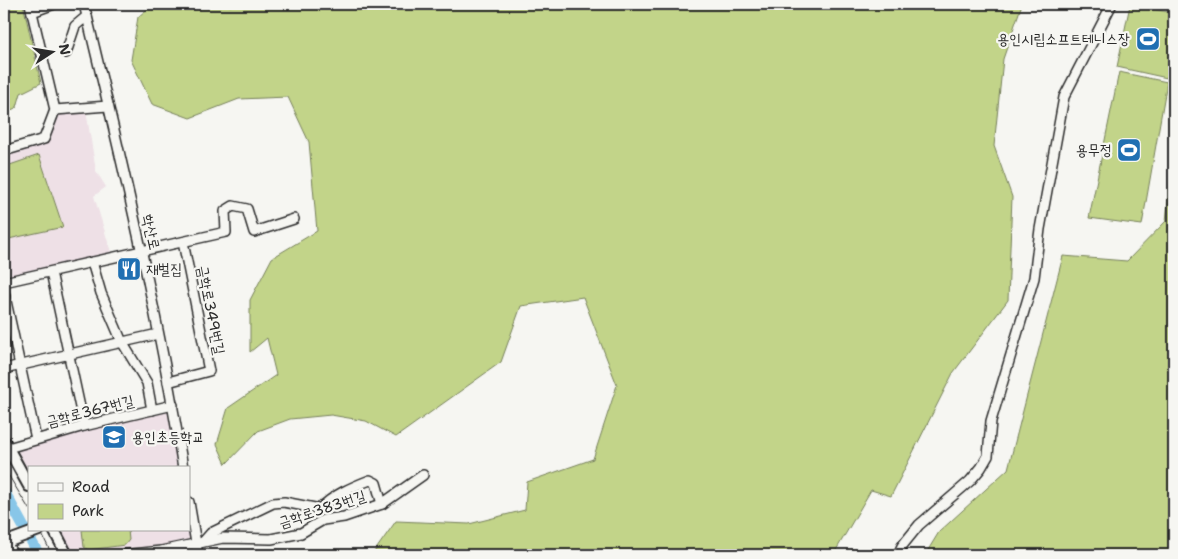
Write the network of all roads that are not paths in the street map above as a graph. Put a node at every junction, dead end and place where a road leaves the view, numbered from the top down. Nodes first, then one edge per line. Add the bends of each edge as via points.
1 (54, 4) edge
2 (84, 4) edge
3 (1112, 4) edge
4 (31, 8) edge
5 (87, 16) junction
6 (66, 54) dead end
7 (108, 106) junction
8 (55, 110) junction
9 (4, 151) edge
10 (294, 219) dead end
11 (183, 242) junction
12 (142, 251) junction
13 (92, 262) junction
14 (52, 272) junction
15 (4, 282) edge
16 (4, 292) edge
17 (158, 334) junction
18 (122, 342) junction
19 (69, 354) junction
20 (20, 365) junction
21 (4, 369) edge
22 (168, 382) junction
23 (173, 405) junction
24 (152, 410) junction
25 (84, 426) junction
26 (36, 439) junction
27 (9, 445) edge
28 (183, 466) edge
29 (423, 475) dead end
30 (28, 484) edge
31 (382, 504) junction
32 (190, 506) edge
33 (320, 509) junction
34 (323, 520) junction
35 (35, 532) edge
36 (55, 532) edge
37 (199, 542) junction
38 (8, 546) edge
39 (161, 553) edge
40 (144, 554) edge
41 (67, 555) edge
42 (122, 555) edge
43 (198, 555) edge
44 (898, 555) edge

1 - 4 street
2 - 5 street, 학산로
3 - 44 street via 1064,97 1034,278 991,421 988,456 970,481 919,525
4 - 8 street
5 - 6 street via 75,26
5 - 7 street, 학산로
7 - 8 street
7 - 12 street, 학산로
8 - 9 street via 44,139
10 - 11 street via 254,232 246,209 233,206 224,210 226,232
11 - 12 street
11 - 22 street, 금학로349번길 via 209,371
12 - 13 street
12 - 17 street, 학산로
13 - 14 street
13 - 18 street
14 - 15 street
14 - 19 street
16 - 20 street
17 - 18 street
17 - 22 street, 학산로
18 - 19 street
18 - 24 street via 147,383
19 - 20 street
19 - 25 street
20 - 21 street
20 - 26 street
22 - 23 street, 학산로
23 - 24 street, 금학로367번길
23 - 28 street, 학산로
24 - 25 street, 금학로367번길
25 - 26 street, 금학로367번길
26 - 27 street, 금학로367번길
27 - 30 main road
29 - 31 street, 금학로383번길
31 - 33 street via 376,483 370,480 330,499
31 - 34 street, 금학로383번길 via 344,517
32 - 37 street
33 - 34 street
33 - 37 street via 273,503 211,532
34 - 37 street, 금학로383번길 via 300,533 271,539 223,538
35 - 38 main road
36 - 41 main road
37 - 39 street, 금학로383번길
37 - 43 street
39 - 40 street, 금학로383번길
40 - 42 street, 금학로383번길

